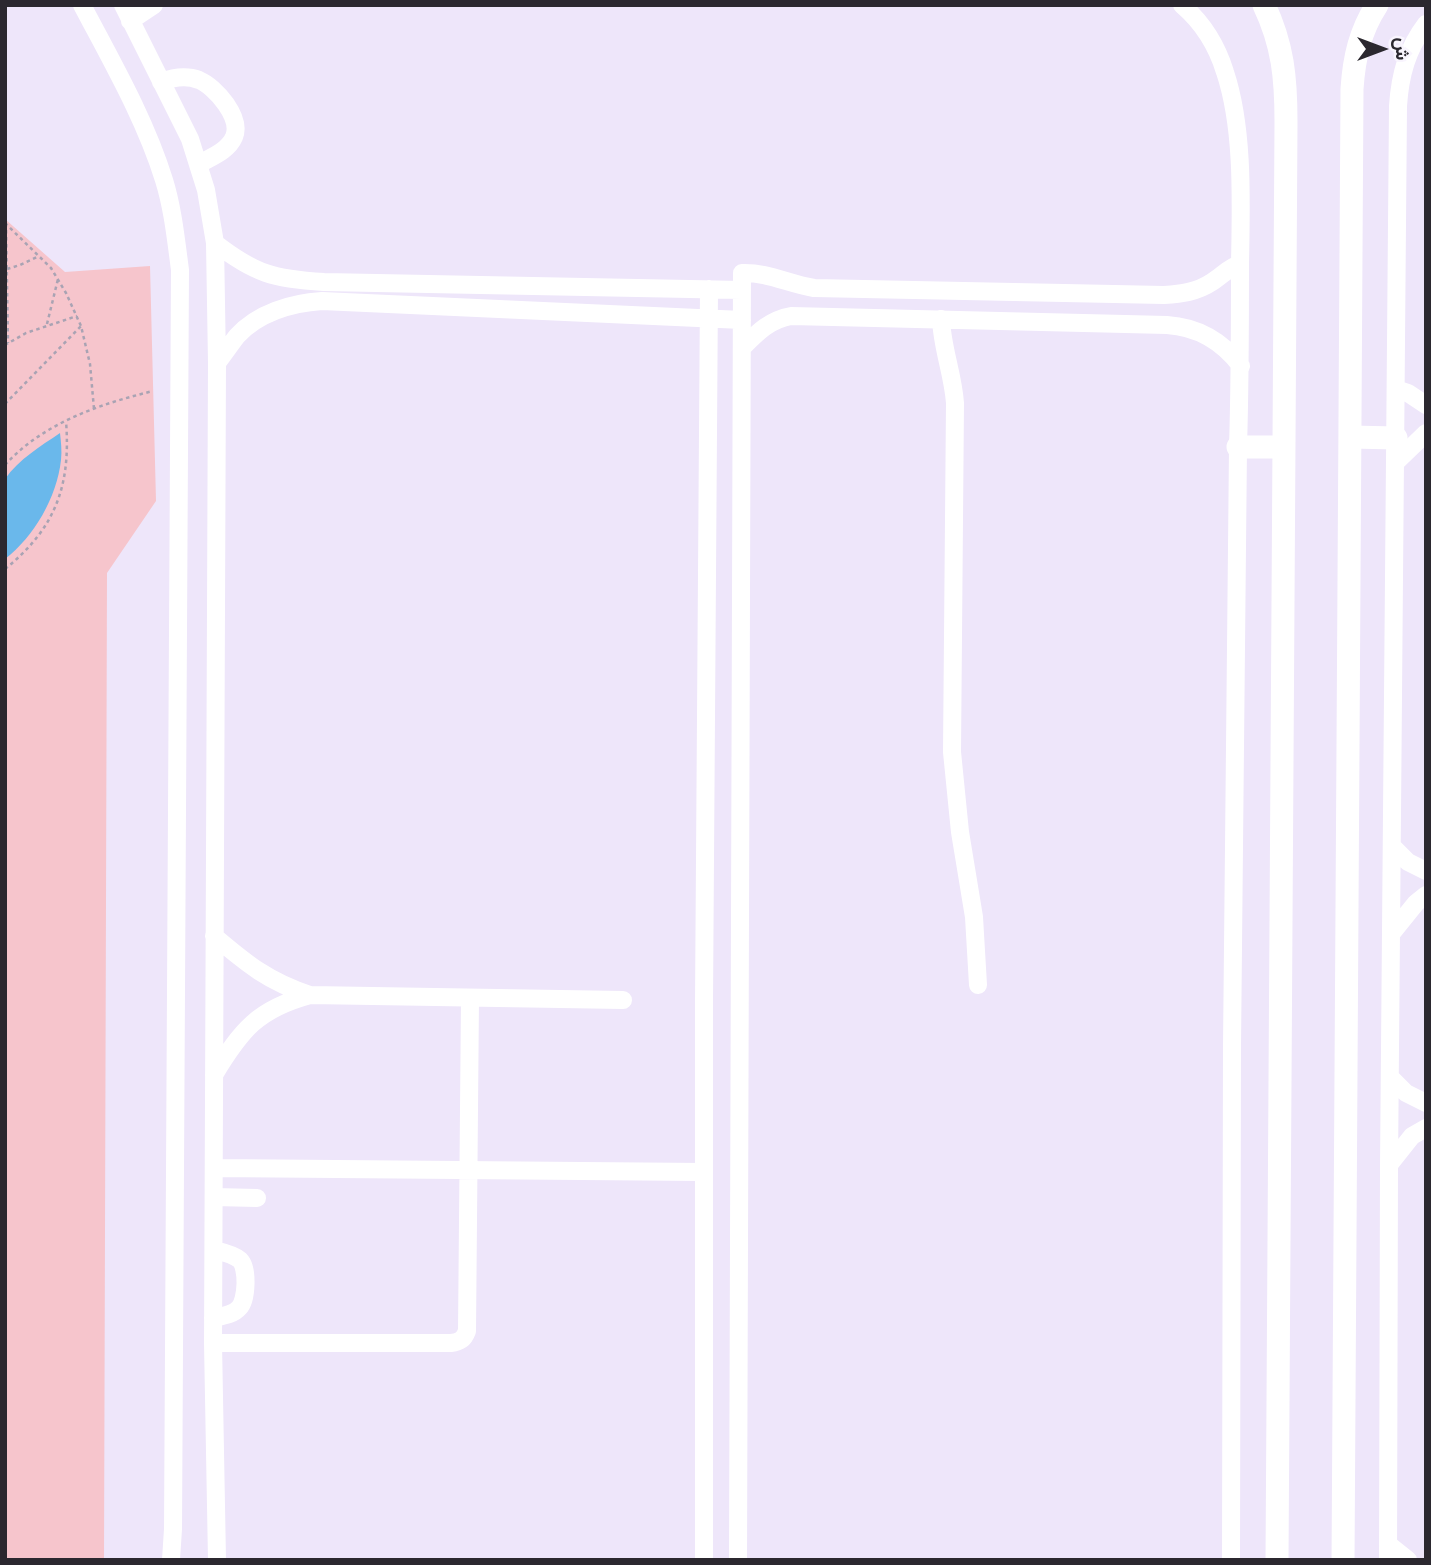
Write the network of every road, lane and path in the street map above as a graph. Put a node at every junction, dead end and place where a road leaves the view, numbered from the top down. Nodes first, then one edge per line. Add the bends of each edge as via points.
1 (82, 5) edge
2 (155, 5) edge
3 (1182, 5) edge
4 (1264, 5) edge
5 (1377, 5) edge
6 (126, 13) edge
7 (1426, 24) edge
8 (161, 82) junction
9 (199, 164) junction
10 (6, 223) edge
11 (215, 243) junction
12 (39, 256) junction
13 (1240, 264) junction
14 (7, 269) edge
15 (58, 279) junction
16 (742, 282) junction
17 (709, 289) junction
18 (77, 316) junction
19 (709, 319) junction
20 (942, 319) junction
21 (742, 320) junction
22 (47, 325) junction
23 (81, 326) junction
24 (7, 344) edge
25 (742, 348) junction
26 (217, 363) junction
27 (1241, 366) junction
28 (1396, 389) junction
29 (153, 391) dead end
30 (5, 404) edge
31 (1426, 405) edge
32 (93, 409) junction
33 (66, 421) junction
34 (1426, 433) edge
35 (1351, 437) junction
36 (1396, 438) junction
37 (1238, 447) junction
38 (1284, 447) junction
39 (1396, 462) junction
40 (5, 465) edge
41 (5, 569) edge
42 (1392, 846) junction
43 (1426, 871) edge
44 (1426, 895) edge
45 (1391, 934) junction
46 (214, 936) junction
47 (978, 985) dead end
48 (310, 995) junction
49 (470, 998) junction
50 (623, 1000) dead end
51 (214, 1075) junction
52 (1390, 1077) junction
53 (1426, 1103) edge
54 (1426, 1128) edge
55 (1389, 1165) junction
56 (214, 1168) junction
57 (469, 1171) junction
58 (704, 1172) junction
59 (214, 1197) junction
60 (257, 1198) dead end
61 (214, 1250) junction
62 (213, 1318) junction
63 (213, 1343) junction
64 (1388, 1552) edge
65 (171, 1560) edge
66 (217, 1560) edge
67 (704, 1560) edge
68 (738, 1560) edge
69 (1231, 1560) edge
70 (1277, 1560) edge
71 (1343, 1560) edge
72 (1408, 1560) edge

1 - 65 street via 124,84 164,181 180,270
2 - 6 street
3 - 13 street via 1215,46 1230,89 1240,181
4 - 38 main road via 1278,39 1285,78
5 - 35 main road via 1358,46 1353,78
6 - 8 street
7 - 28 street via 1410,49 1399,88
8 - 9 street
8 - 9 street via 180,77 198,80 214,90 233,115 236,126 231,143
9 - 11 street
10 - 12 path
10 - 14 path
11 - 17 street via 254,270 297,281
11 - 26 street
12 - 14 path
12 - 15 path
13 - 16 street via 1199,289 1164,295 814,288 765,275
13 - 27 street
14 - 24 path
15 - 18 path
15 - 22 path
16 - 17 street
16 - 21 street
17 - 19 street
18 - 22 path
18 - 23 path
19 - 21 street
19 - 26 street via 304,302 253,323
19 - 58 street
20 - 25 street via 791,316 765,326
20 - 27 street via 1180,326 1214,340
20 - 47 street via 955,402 952,752 974,917
21 - 25 street
22 - 24 path
23 - 30 path
23 - 32 path
25 - 68 street
26 - 46 street
27 - 37 street
28 - 31 street
28 - 36 street
29 - 32 path
32 - 33 path
33 - 40 path via 35,439
33 - 41 path via 66,469 54,512 22,555
34 - 39 street
35 - 36 main road
35 - 71 main road
36 - 39 street
37 - 38 main road
37 - 69 street
38 - 70 main road
39 - 42 street
42 - 43 street
42 - 45 street
44 - 45 street
45 - 52 street
46 - 48 street via 263,975
46 - 51 street
48 - 49 street
48 - 51 street via 286,1002 255,1020 237,1038
49 - 50 street
49 - 57 street
51 - 56 street
52 - 53 street via 1406,1093
52 - 55 street
54 - 55 street via 1412,1136
55 - 64 street
56 - 57 street
56 - 59 street
57 - 58 street
57 - 63 street via 467,1331 461,1340
58 - 67 street
59 - 60 street
59 - 61 street
61 - 62 street
61 - 62 street via 237,1258 245,1273 241,1307
62 - 63 street
63 - 66 street
64 - 72 street

